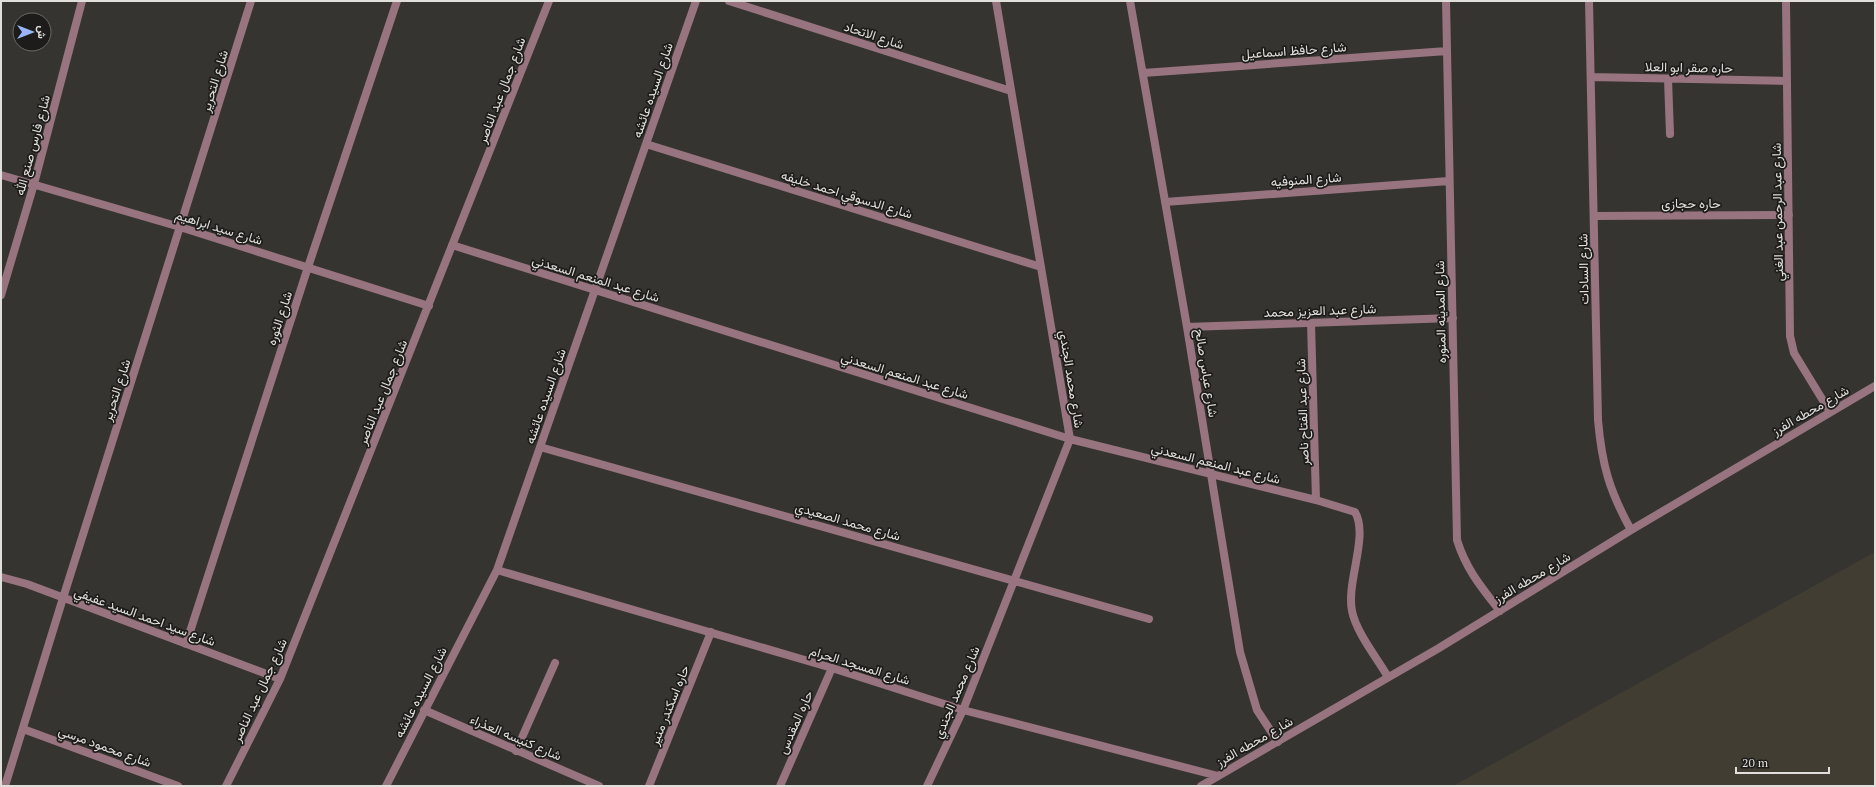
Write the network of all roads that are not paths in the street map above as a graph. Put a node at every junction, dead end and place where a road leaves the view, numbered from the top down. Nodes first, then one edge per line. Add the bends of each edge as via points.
1 (82, 1) edge
2 (252, 1) edge
3 (397, 1) edge
4 (549, 1) edge
5 (696, 1) edge
6 (729, 1) edge
7 (996, 1) edge
8 (1130, 1) edge
9 (1446, 1) edge
10 (1589, 1) edge
11 (1786, 1) edge
12 (1447, 51) junction
13 (1143, 73) junction
14 (1591, 77) junction
15 (1668, 78) junction
16 (1787, 81) junction
17 (1011, 91) junction
18 (1670, 134) dead end
19 (646, 144) junction
20 (1, 175) edge
21 (1450, 181) junction
22 (34, 184) junction
23 (1165, 202) junction
24 (1789, 215) junction
25 (1594, 216) junction
26 (180, 227) junction
27 (452, 246) junction
28 (308, 267) junction
29 (1042, 267) junction
30 (595, 291) junction
31 (1, 295) edge
32 (429, 306) junction
33 (1453, 318) junction
34 (1311, 323) junction
35 (1187, 327) junction
36 (1875, 386) edge
37 (1830, 412) junction
38 (1070, 439) junction
39 (540, 447) junction
40 (1211, 474) junction
41 (1316, 500) junction
42 (1631, 530) junction
43 (497, 570) junction
44 (1, 577) edge
45 (1015, 581) junction
46 (63, 598) junction
47 (1500, 610) junction
48 (1149, 619) dead end
49 (711, 632) junction
50 (186, 644) junction
51 (556, 663) dead end
52 (832, 668) junction
53 (1388, 678) junction
54 (280, 679) junction
55 (424, 710) junction
56 (964, 710) junction
57 (23, 729) junction
58 (1278, 742) junction
59 (516, 751) junction
60 (1218, 776) junction
61 (5, 786) edge
62 (178, 786) edge
63 (226, 786) edge
64 (386, 786) edge
65 (600, 786) edge
66 (649, 786) edge
67 (780, 786) edge
68 (927, 786) edge
69 (1201, 786) edge

1 - 22 street, شارع فارس صنع الله
2 - 26 street, شارع التحرير
3 - 28 street, شارع الثوره
4 - 27 street, شارع جمال عبد الناصر
5 - 19 street, شارع السيده عائشه
6 - 17 street, شارع الاتحاد
7 - 17 street, شارع محمد الجندي
8 - 13 street, شارع عباس صالح
9 - 12 street, شارع المدينه المنوره
10 - 14 street, شارع السادات
11 - 16 street, شارع عبد الرحمن عبد الغني
12 - 13 street, شارع حافظ اسماعيل
12 - 21 street, شارع المدينه المنوره
13 - 23 street, شارع عباس صالح
14 - 15 street, حاره صقر ابو العلا
14 - 25 street, شارع السادات
15 - 16 street, حاره صقر ابو العلا
15 - 18 street
16 - 24 street, شارع عبد الرحمن عبد الغني
17 - 29 street, شارع محمد الجندي
19 - 29 street, شارع الدسوقي احمد خليفه
19 - 30 street, شارع السيده عائشه
20 - 22 street, شارع سيد ابراهيم
21 - 23 street, شارع المنوفيه
21 - 33 street, شارع المدينه المنوره
22 - 26 street, شارع سيد ابراهيم
22 - 31 street, شارع فارس صنع الله
23 - 35 street, شارع عباس صالح
24 - 25 street, حاره حجازى
24 - 37 street, شارع عبد الرحمن عبد الغني via 1790,336 1794,353
25 - 42 street, شارع السادات via 1598,420 1601,450 1606,477 1616,504
26 - 28 street, شارع سيد ابراهيم
26 - 46 street, شارع التحرير
27 - 30 street, شارع عبد المنعم السعدني
27 - 32 street, شارع جمال عبد الناصر
28 - 32 street, شارع سيد ابراهيم
28 - 50 street, شارع الثوره
29 - 38 street, شارع محمد الجندي
30 - 38 street, شارع عبد المنعم السعدني
30 - 39 street, شارع السيده عائشه
32 - 54 street, شارع جمال عبد الناصر
33 - 34 street, شارع عبد العزيز محمد
33 - 47 street, شارع المدينه المنوره via 1457,540 1473,577
34 - 35 street, شارع عبد العزيز محمد
34 - 41 street, شارع عبد الفتاح ناصر
35 - 40 street, شارع عباس صالح
36 - 37 street, شارع محطه الفرز
37 - 42 street, شارع محطه الفرز
38 - 40 street, شارع عبد المنعم السعدني
38 - 45 street, شارع محمد الجندي
39 - 43 street, شارع السيده عائشه
39 - 45 street, شارع محمد الصعيدي
40 - 41 street, شارع عبد المنعم السعدني
40 - 58 street, شارع عباس صالح via 1240,652 1256,710
41 - 53 street, شارع عبد المنعم السعدني via 1355,512 1360,525 1350,599 1352,611 1355,623
42 - 47 street, شارع محطه الفرز
43 - 49 street, شارع المسجد الحرام
43 - 55 street, شارع السيده عائشه
44 - 46 street, شارع سيد احمد السيد عفيفي
45 - 48 street, شارع محمد الصعيدي
45 - 56 street, شارع محمد الجندي
46 - 50 street, شارع سيد احمد السيد عفيفي
46 - 57 street, شارع التحرير
47 - 53 street, شارع محطه الفرز
49 - 52 street, شارع المسجد الحرام
49 - 66 street, حاره اسكندر منير
50 - 54 street, شارع سيد احمد السيد عفيفي
51 - 59 street
52 - 56 street, شارع المسجد الحرام
52 - 67 street, حاره المقدس
53 - 58 street, شارع محطه الفرز
54 - 63 street, شارع جمال عبد الناصر
55 - 59 street, شارع كنيسه العذراء
55 - 64 street, شارع السيده عائشه
56 - 60 street, شارع المسجد الحرام
56 - 68 street, شارع محمد الجندي
57 - 61 street, شارع التحرير
57 - 62 street, شارع محمود مرسي
58 - 60 street, شارع محطه الفرز
59 - 65 street, شارع كنيسه العذراء
60 - 69 street, شارع محطه الفرز

